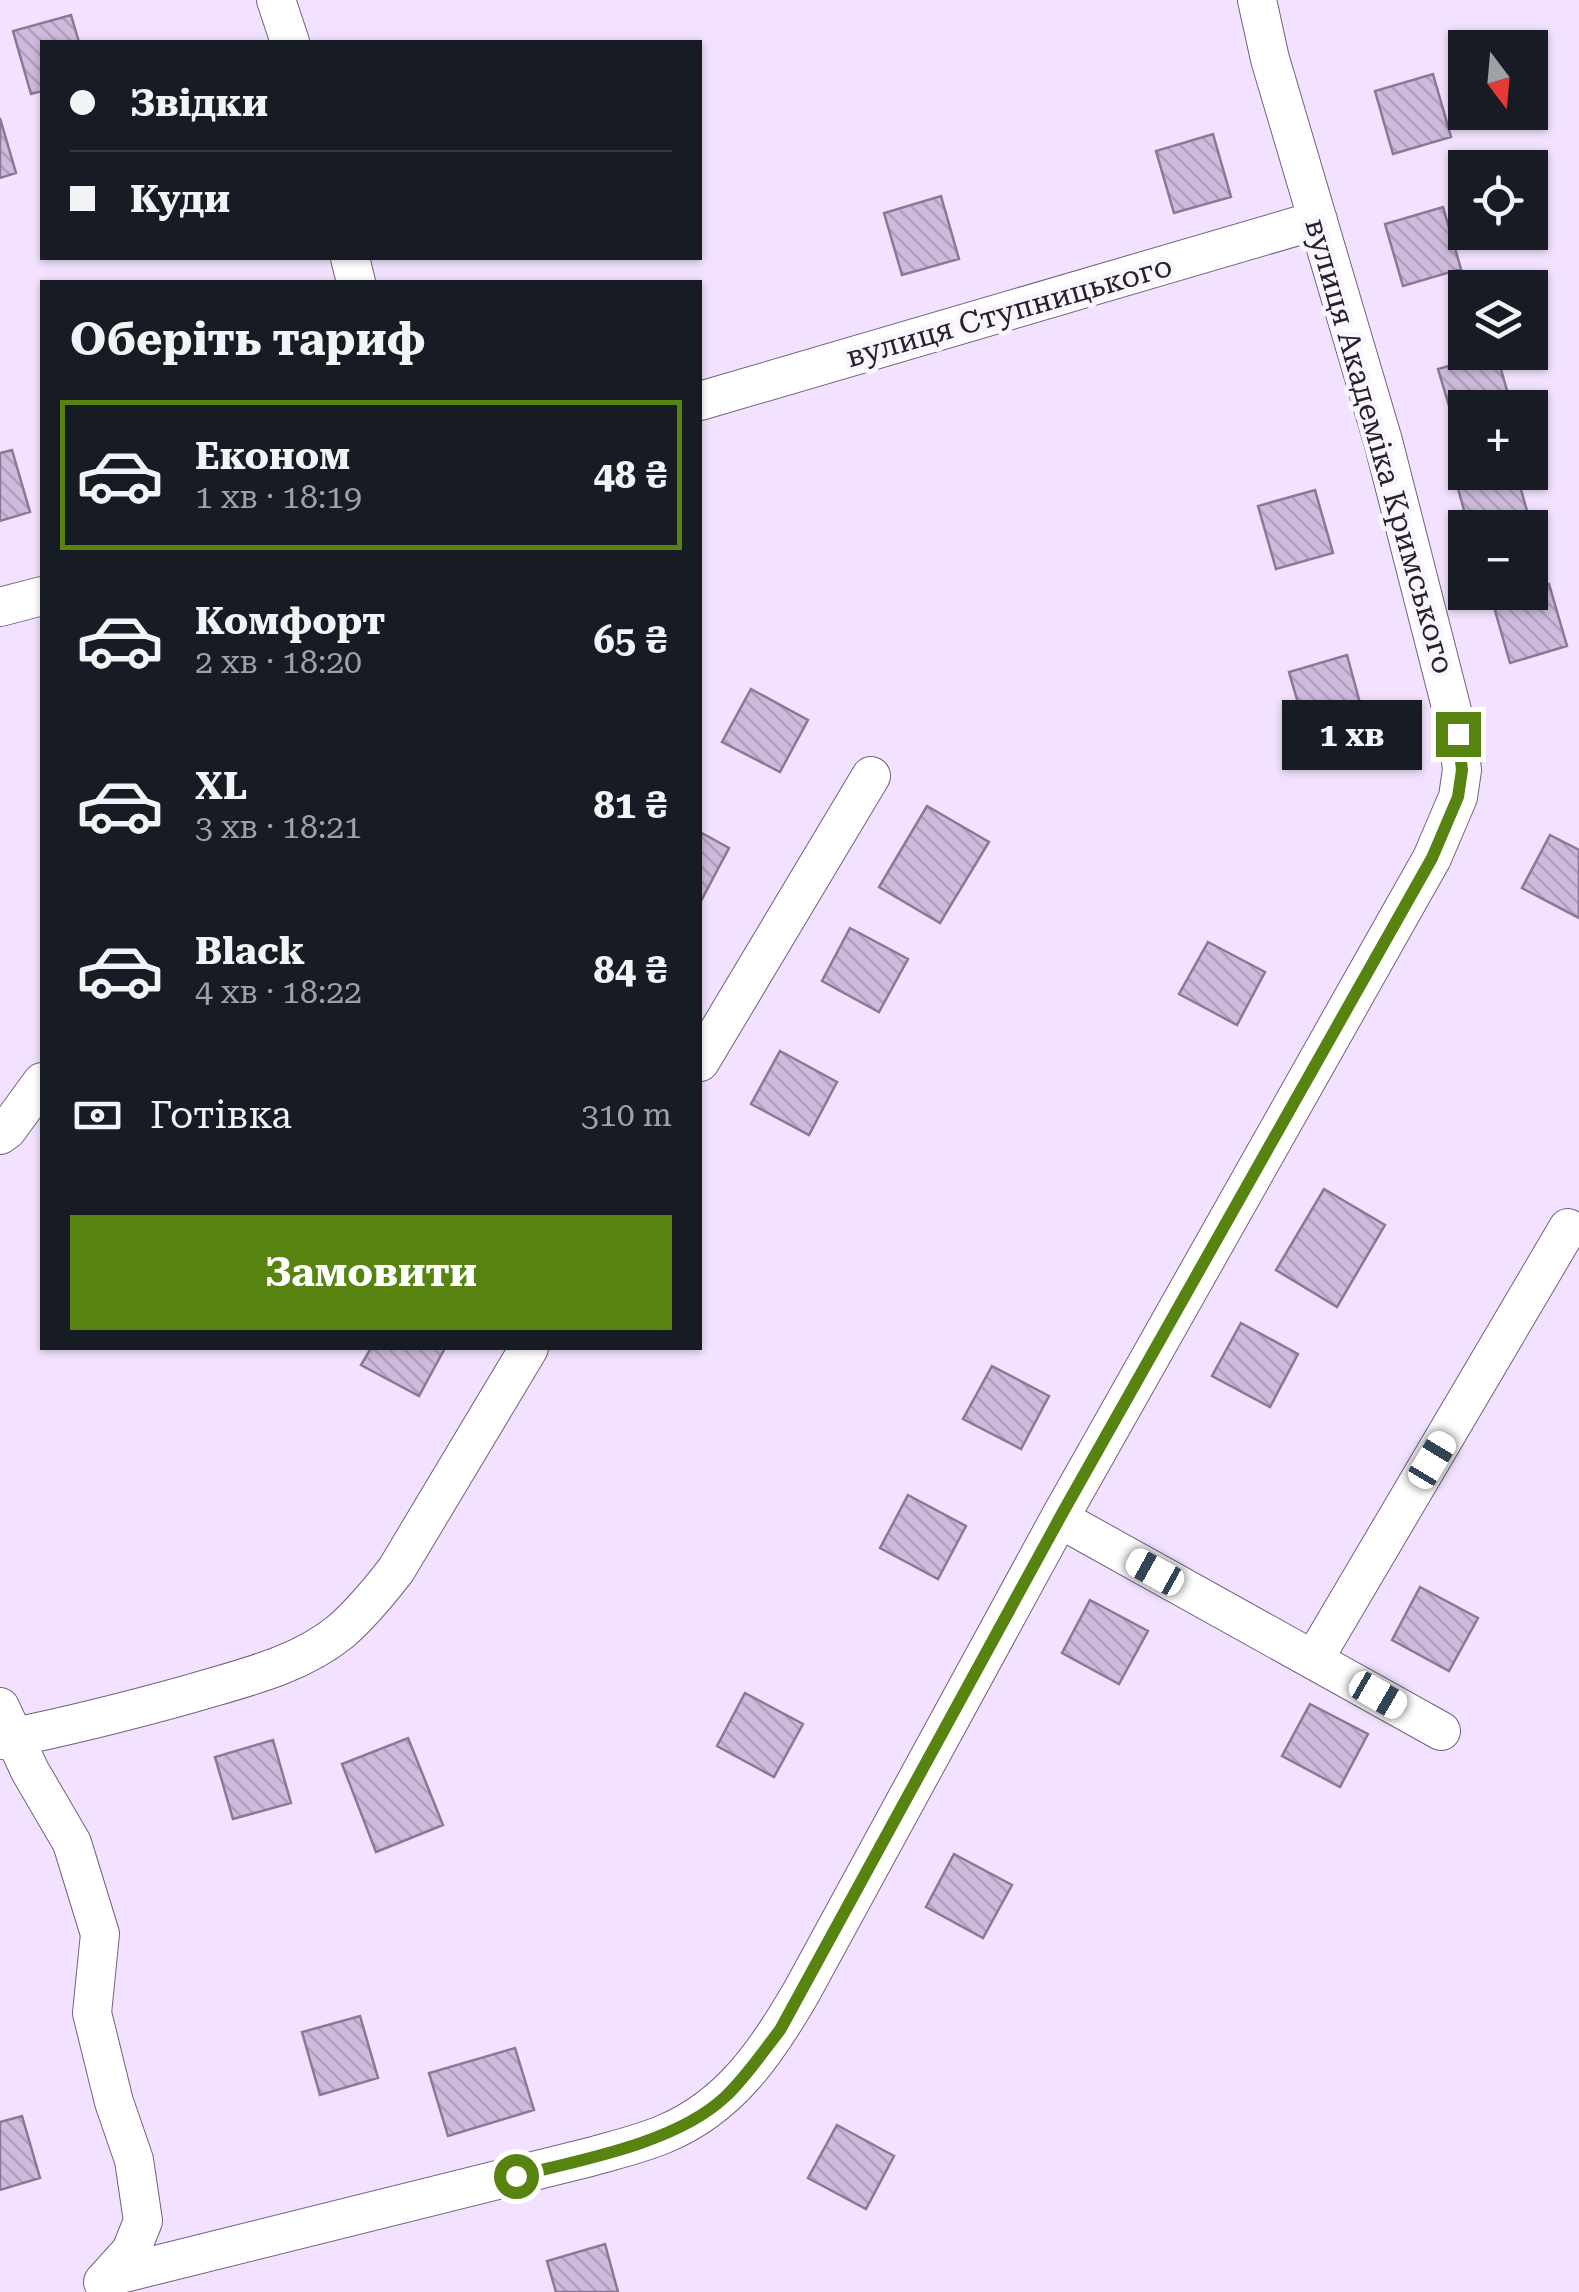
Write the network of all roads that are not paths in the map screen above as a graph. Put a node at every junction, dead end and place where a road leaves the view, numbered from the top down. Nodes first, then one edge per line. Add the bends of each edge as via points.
1 (276, 0) edge
2 (1258, 0) edge
3 (289, 40) edge
4 (1318, 220) junction
5 (702, 400) edge
6 (40, 597) edge
7 (0, 607) edge
8 (872, 776) dead end
9 (702, 1059) edge
10 (40, 1085) edge
11 (0, 1135) edge
12 (1568, 1228) dead end
13 (528, 1350) edge
14 (1060, 1519) junction
15 (1314, 1659) junction
16 (5, 1728) edge
17 (1441, 1731) dead end
18 (101, 2284) edge

1 - 3 street
2 - 4 street, вулиця Академіка Кримського
4 - 5 street, вулиця Ступницького
4 - 14 street, вулиця Академіка Кримського via 1450,699 1462,770 1458,797 1432,858
6 - 7 street
8 - 9 street
10 - 11 street
12 - 15 street
13 - 16 street via 396,1570 339,1632 306,1654 246,1678 133,1710
14 - 15 street
14 - 18 street, вулиця Академіка Кримського via 780,2030 724,2098 664,2135
15 - 17 street
16 - 18 street via 72,1843 100,1934 92,2014 134,2160 143,2221 131,2251

